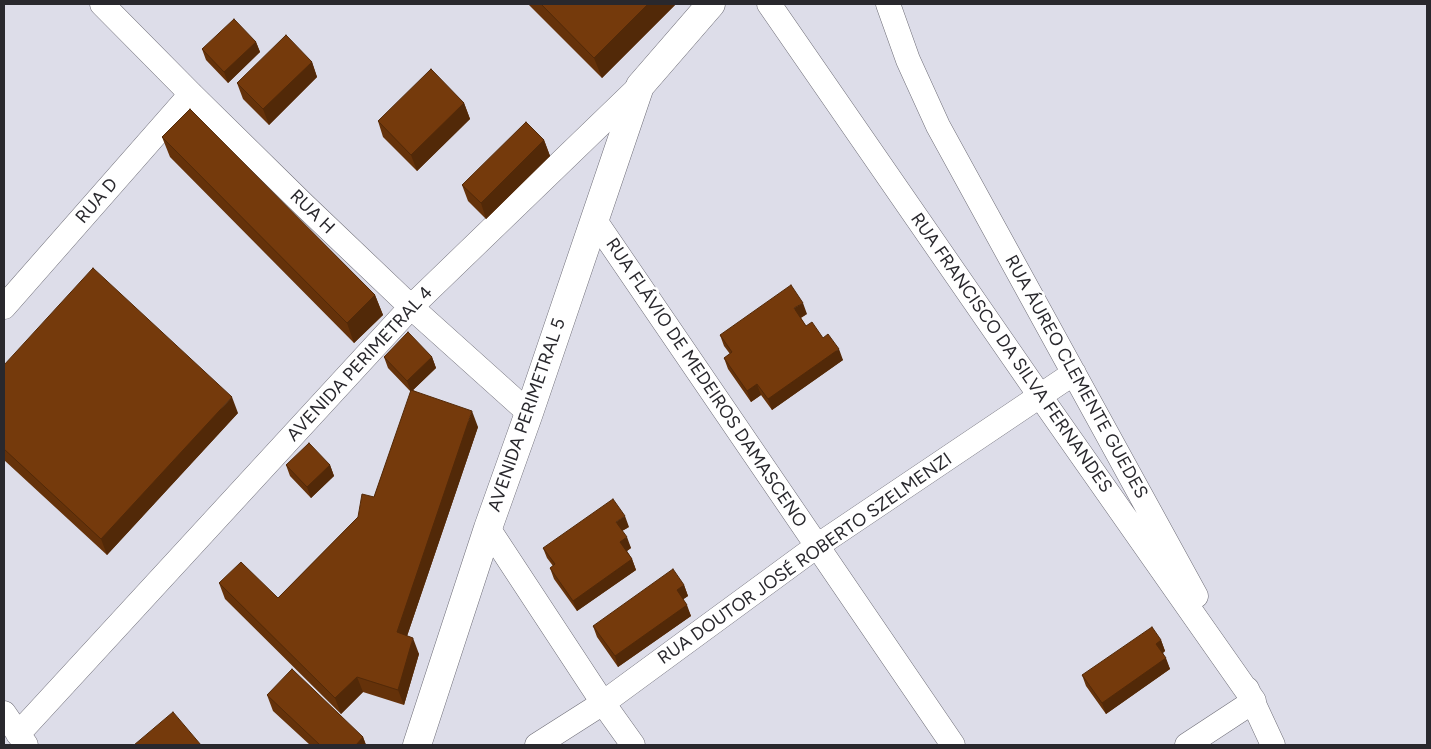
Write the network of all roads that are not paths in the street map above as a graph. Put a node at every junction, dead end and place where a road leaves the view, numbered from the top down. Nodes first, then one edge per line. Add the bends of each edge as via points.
1 (102, 4) edge
2 (711, 4) edge
3 (769, 4) edge
4 (888, 4) edge
5 (640, 86) junction
6 (191, 94) junction
7 (594, 219) junction
8 (4, 307) edge
9 (411, 307) junction
10 (1074, 373) junction
11 (1040, 396) junction
12 (529, 414) junction
13 (488, 528) junction
14 (817, 546) junction
15 (1254, 701) junction
16 (603, 703) junction
17 (4, 713) edge
18 (22, 739) edge
19 (417, 745) edge
20 (537, 745) edge
21 (633, 745) edge
22 (953, 745) edge
23 (1187, 745) edge
24 (1273, 745) edge

1 - 6 street, RUA H
2 - 5 street, AVENIDA PERIMETRAL 4
3 - 11 street, RUA FRANCISCO DA SILVA FERNANDES
4 - 10 street, RUA ÁUREO CLEMENTE GUEDES via 908,60 938,126
5 - 7 street, AVENIDA PERIMETRAL 5
5 - 9 street, AVENIDA PERIMETRAL 4
6 - 8 street, RUA D
6 - 9 street, RUA H
7 - 12 street, AVENIDA PERIMETRAL 5
7 - 14 street, RUA FLÁVIO DE MEDEIROS DAMASCENO
9 - 12 street, RUA H
9 - 18 street, AVENIDA PERIMETRAL 4
10 - 11 street, RUA DOUTOR JOSÉ ROBERTO SZELMENZI
10 - 15 street, RUA ÁUREO CLEMENTE GUEDES
11 - 14 street, RUA DOUTOR JOSÉ ROBERTO SZELMENZI
11 - 15 street, RUA FRANCISCO DA SILVA FERNANDES
12 - 13 street, AVENIDA PERIMETRAL 5
13 - 16 street
13 - 19 street, AVENIDA PERIMETRAL 5
14 - 16 street, RUA DOUTOR JOSÉ ROBERTO SZELMENZI
14 - 22 street, RUA FLÁVIO DE MEDEIROS DAMASCENO
15 - 23 street
15 - 24 street, RUA ÁUREO CLEMENTE GUEDES
16 - 20 street, RUA DOUTOR JOSÉ ROBERTO SZELMENZI
16 - 21 street
17 - 18 street

